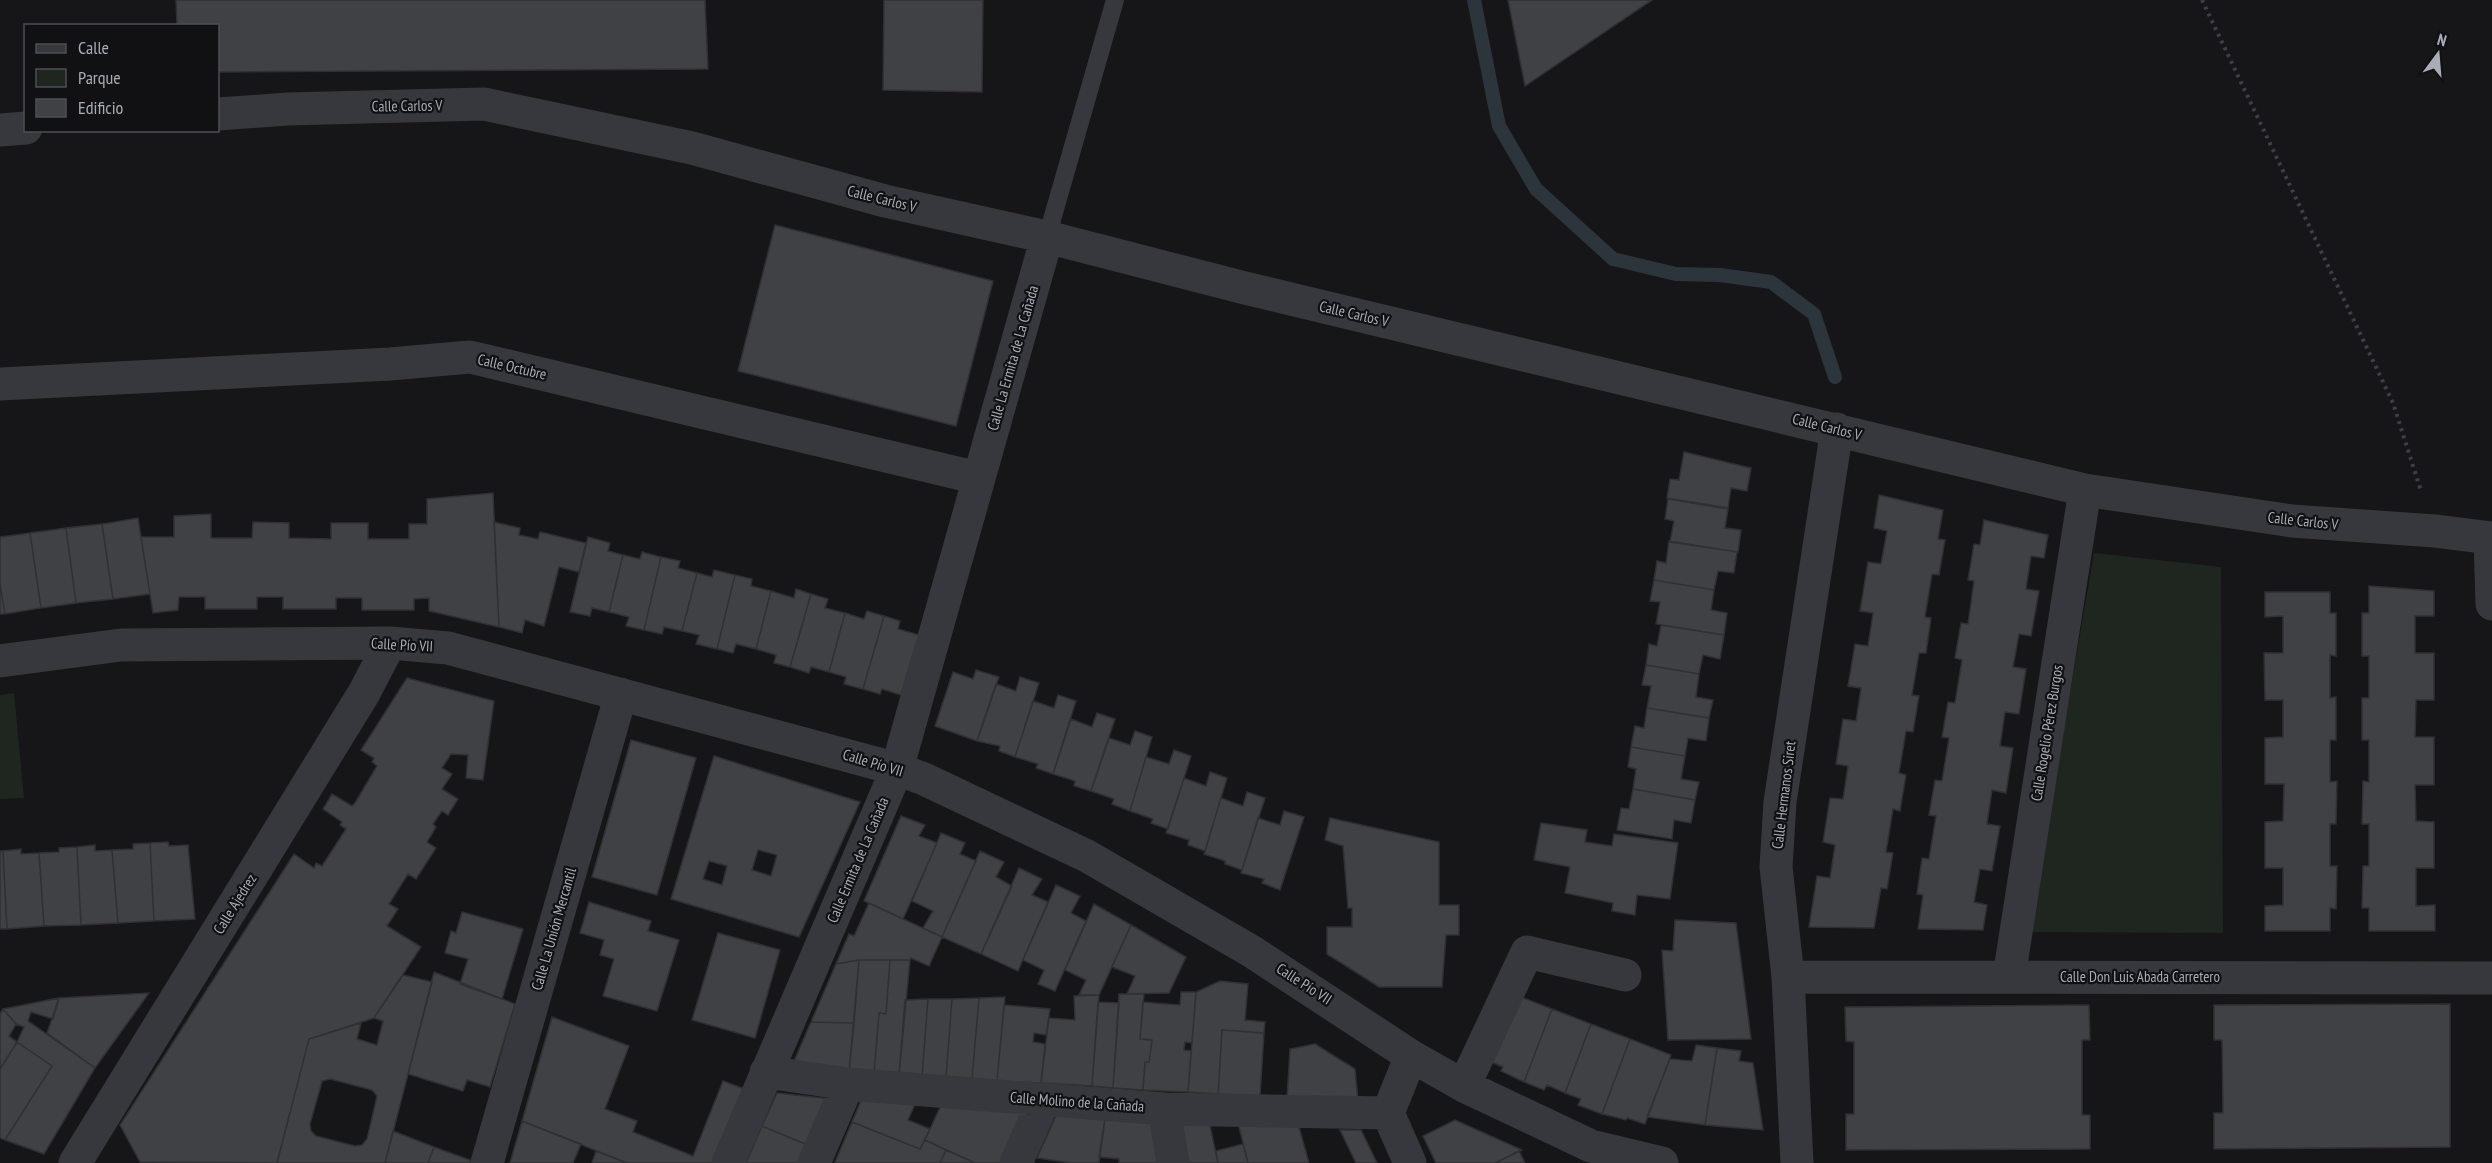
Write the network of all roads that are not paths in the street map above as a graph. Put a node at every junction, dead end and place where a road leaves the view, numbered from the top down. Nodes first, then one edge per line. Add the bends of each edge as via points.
1 (1116, 0) edge
2 (219, 114) edge
3 (24, 128) edge
4 (0, 130) edge
5 (1047, 237) junction
6 (0, 384) edge
7 (1837, 429) junction
8 (978, 478) junction
9 (2085, 490) junction
10 (2491, 538) edge
11 (2492, 604) edge
12 (390, 643) junction
13 (0, 661) edge
14 (621, 694) junction
15 (897, 769) junction
16 (1625, 975) dead end
17 (1788, 977) junction
18 (2009, 977) junction
19 (2492, 978) edge
20 (1411, 1056) junction
21 (766, 1072) junction
22 (848, 1084) junction
23 (1464, 1086) junction
24 (1044, 1100) junction
25 (1164, 1109) junction
26 (1388, 1113) junction
27 (75, 1163) edge
28 (487, 1163) edge
29 (728, 1163) edge
30 (814, 1163) edge
31 (1017, 1163) edge
32 (1173, 1163) edge
33 (1410, 1163) edge
34 (1662, 1163) edge
35 (1797, 1163) edge

1 - 5 lane
2 - 5 street, Calle Carlos V via 484,104 692,148 885,201
3 - 4 street
5 - 7 street, Calle Carlos V
5 - 8 street, Calle La Ermita de La Cañada
6 - 8 street, Calle Octubre via 470,357
7 - 9 street, Calle Carlos V
7 - 17 street, Calle Hermanos Siret via 1780,802 1776,867
8 - 15 street, Calle Ermita de La Cañada
9 - 10 street, Calle Carlos V via 2292,521
9 - 18 street, Calle Rogelio Pérez Burgos
10 - 11 street
12 - 13 street, Calle Pío VII via 121,645
12 - 14 street, Calle Pío VII via 448,648
12 - 27 street, Calle Ajedrez via 364,693
14 - 15 street, Calle Pío VII
14 - 28 street, Calle La Unión Mercantil
15 - 20 street, Calle Pío VII via 1087,856 1251,951
15 - 21 street, Calle Ermita de La Cañada
16 - 23 street via 1527,952
17 - 18 street, Calle Don Luis Abada Carretero
17 - 35 street, Calle Hermanos Siret
18 - 19 street, Calle Don Luis Abada Carretero
20 - 23 street, Calle Pío VII
20 - 26 street
21 - 22 street, Calle Molino de la Cañada
21 - 29 street, Calle Ermita de La Cañada
22 - 24 street, Calle Molino de la Cañada
22 - 30 street
23 - 34 street, Calle Pío VII via 1591,1146
24 - 25 street, Calle Molino de la Cañada
24 - 31 street
25 - 26 street, Calle Molino de la Cañada
25 - 32 street
26 - 33 street

